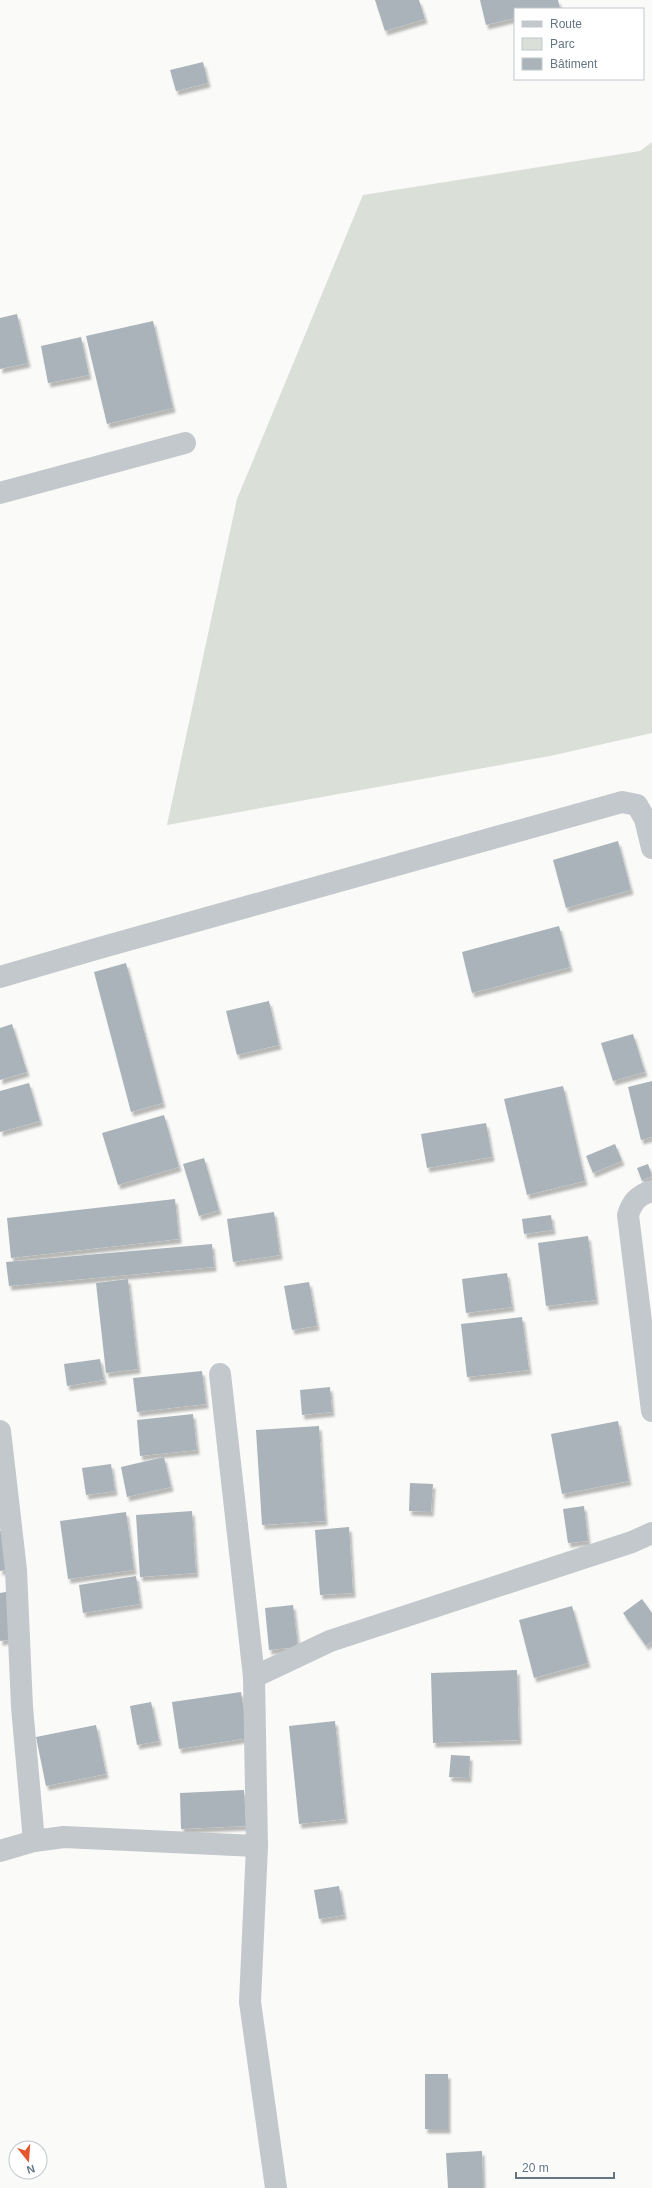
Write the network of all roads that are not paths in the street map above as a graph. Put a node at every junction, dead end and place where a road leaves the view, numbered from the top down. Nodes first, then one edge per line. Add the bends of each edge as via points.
1 (185, 442) dead end
2 (0, 493) edge
3 (652, 848) edge
4 (0, 977) edge
5 (652, 1191) edge
6 (220, 1374) dead end
7 (652, 1412) edge
8 (0, 1431) edge
9 (652, 1533) edge
10 (254, 1677) junction
11 (34, 1841) junction
12 (257, 1846) junction
13 (0, 1851) edge
14 (276, 2188) edge

1 - 2 street
3 - 4 street via 645,819 637,805 622,802
5 - 7 street via 642,1194 632,1204 628,1216
6 - 10 street
8 - 11 street via 16,1570 22,1707
9 - 10 street via 632,1542 330,1641
10 - 12 street
11 - 12 street via 64,1837
11 - 13 street
12 - 14 street via 250,2002

